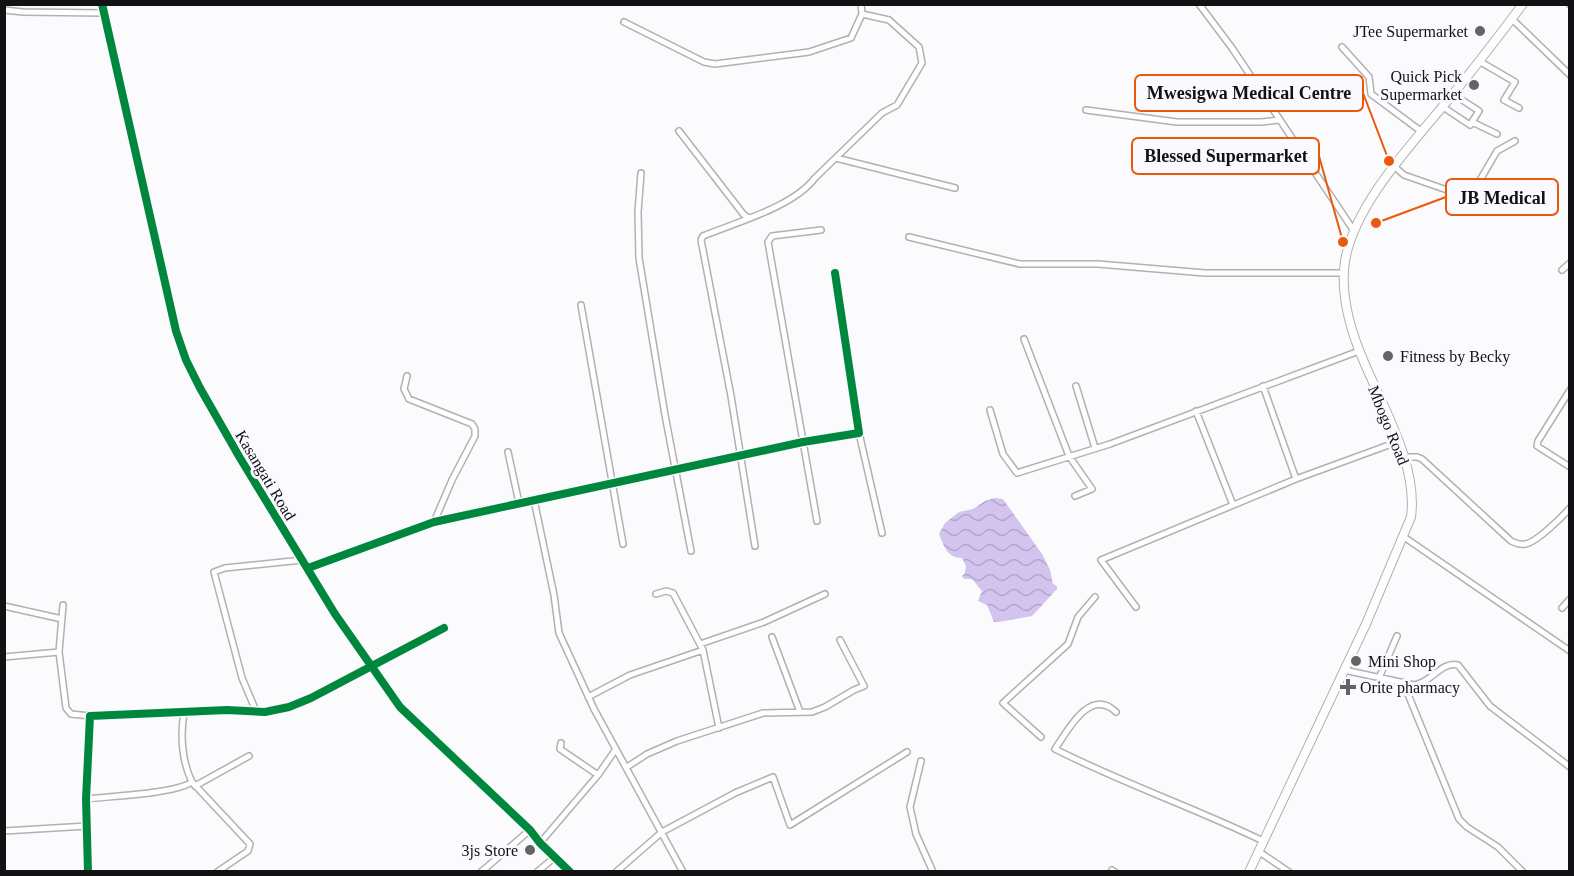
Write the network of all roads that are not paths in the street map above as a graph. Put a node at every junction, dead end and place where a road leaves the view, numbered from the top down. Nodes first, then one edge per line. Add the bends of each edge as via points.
1 (102, 4) edge
2 (861, 4) edge
3 (1199, 4) edge
4 (1523, 4) edge
5 (4, 10) edge
6 (104, 13) junction
7 (862, 14) junction
8 (1512, 19) junction
9 (624, 22) dead end
10 (1342, 46) dead end
11 (1479, 61) junction
12 (1569, 75) edge
13 (1453, 94) junction
14 (1443, 107) junction
15 (1519, 108) dead end
16 (1086, 110) dead end
17 (1279, 120) junction
18 (1472, 122) junction
19 (679, 131) dead end
20 (1422, 132) junction
21 (1497, 134) dead end
22 (1515, 141) dead end
23 (836, 158) junction
24 (1395, 167) junction
25 (641, 173) dead end
26 (955, 188) dead end
27 (749, 218) junction
28 (821, 231) dead end
29 (1354, 231) junction
30 (909, 237) dead end
31 (1569, 263) edge
32 (1562, 270) dead end
33 (835, 273) dead end
34 (1344, 273) junction
35 (580, 305) dead end
36 (1024, 339) dead end
37 (1359, 351) junction
38 (406, 376) dead end
39 (1076, 386) dead end
40 (1263, 386) junction
41 (1569, 390) edge
42 (990, 410) dead end
43 (1196, 411) junction
44 (859, 433) junction
45 (803, 442) junction
46 (1397, 442) junction
47 (1095, 448) junction
48 (508, 452) dead end
49 (740, 455) junction
50 (1069, 456) junction
51 (1403, 457) junction
52 (1569, 467) edge
53 (676, 469) junction
54 (1296, 479) junction
55 (612, 484) junction
56 (1075, 496) dead end
57 (534, 500) junction
58 (519, 503) junction
59 (1233, 505) junction
60 (1569, 508) edge
61 (1564, 514) junction
62 (1569, 519) edge
63 (817, 521) dead end
64 (434, 522) junction
65 (882, 533) dead end
66 (1404, 537) junction
67 (623, 544) dead end
68 (755, 546) dead end
69 (691, 551) dead end
70 (302, 560) junction
71 (308, 568) junction
72 (656, 594) dead end
73 (825, 594) dead end
74 (1095, 597) dead end
75 (1569, 599) edge
76 (63, 605) dead end
77 (4, 606) edge
78 (1136, 607) dead end
79 (1562, 608) dead end
80 (62, 619) junction
81 (444, 628) dead end
82 (1397, 636) dead end
83 (772, 637) dead end
84 (840, 640) dead end
85 (702, 647) junction
86 (1569, 651) edge
87 (59, 652) junction
88 (4, 657) edge
89 (372, 667) junction
90 (1344, 670) junction
91 (1379, 678) junction
92 (1403, 682) junction
93 (588, 697) junction
94 (256, 711) junction
95 (800, 712) junction
96 (1116, 712) dead end
97 (184, 714) junction
98 (90, 716) junction
99 (719, 728) junction
100 (1041, 737) dead end
101 (561, 743) dead end
102 (616, 748) junction
103 (907, 752) dead end
104 (249, 756) dead end
105 (921, 761) dead end
106 (1569, 766) edge
107 (627, 767) junction
108 (598, 775) junction
109 (193, 784) junction
110 (86, 799) junction
111 (87, 826) junction
112 (530, 830) junction
113 (4, 831) edge
114 (662, 832) junction
115 (1263, 841) junction
116 (540, 843) junction
117 (1258, 851) junction
118 (555, 857) junction
119 (88, 872) edge
120 (217, 872) edge
121 (481, 872) edge
122 (537, 872) edge
123 (570, 872) edge
124 (616, 872) edge
125 (683, 872) edge
126 (933, 872) edge
127 (1249, 872) edge
128 (1289, 872) edge
129 (1523, 872) edge

1 - 6 street, Kasangati Road
2 - 7 street
3 - 17 street
4 - 8 main road, Mbogo Road
5 - 6 street
6 - 70 street, Kasangati Road via 176,331 186,360
7 - 9 street via 851,38 809,52 715,64
7 - 23 street via 889,20 919,47 922,63 897,105 882,113
8 - 11 main road, Mbogo Road
8 - 12 street
10 - 20 street via 1369,77 1372,96
11 - 13 main road, Mbogo Road
11 - 15 street via 1515,82 1504,100
13 - 14 main road, Mbogo Road
13 - 18 street via 1479,111
14 - 18 street via 1470,125
14 - 20 main road, Mbogo Road
16 - 17 street via 1177,122
17 - 29 street
18 - 21 street
19 - 27 street
20 - 24 main road, Mbogo Road
22 - 24 street via 1497,151 1476,187 1447,190 1404,175
23 - 26 street
23 - 27 street via 808,187
24 - 29 main road, Mbogo Road
25 - 53 street via 639,258
27 - 49 street via 703,236 700,242
28 - 45 street via 772,236 768,242
29 - 34 main road, Mbogo Road
30 - 34 street via 1027,264 1098,264 1205,273
31 - 32 street
33 - 44 street
34 - 37 main road, Mbogo Road via 1346,301
35 - 55 street
36 - 50 street
37 - 40 street
37 - 46 main road, Mbogo Road
38 - 64 street via 404,389 409,399 472,424 475,429
39 - 47 street
40 - 43 street
40 - 54 street
41 - 52 street via 1538,441 1538,446
42 - 50 street via 1004,454 1017,473
43 - 47 street
43 - 59 street
44 - 45 street
44 - 65 street
45 - 49 street
45 - 63 street
46 - 51 main road, Mbogo Road
46 - 54 street
47 - 50 street
48 - 58 street
49 - 53 street
49 - 68 street
50 - 56 street via 1092,489
51 - 61 street via 1422,459 1517,544 1534,540
51 - 66 main road, Mbogo Road via 1413,502
53 - 55 street
53 - 69 street
54 - 59 street
55 - 57 street
55 - 67 street
57 - 58 street
57 - 93 street via 559,633
58 - 64 street
59 - 78 street via 1101,560
60 - 61 street
61 - 62 street
64 - 71 street
66 - 86 street
66 - 90 main road, Mbogo Road
70 - 71 street, Kasangati Road
70 - 94 street via 214,572 242,678
71 - 89 street, Kasangati Road
72 - 85 street via 673,593
73 - 85 street
74 - 100 street via 1078,617 1068,644 1003,703
75 - 79 street
76 - 80 street
77 - 80 street
80 - 87 street
81 - 89 street
82 - 91 street
83 - 95 street
84 - 95 street via 864,686 825,707
85 - 93 street via 630,675
85 - 99 street
87 - 88 street
87 - 98 street via 66,708 71,714
89 - 94 street via 311,698 280,709
89 - 112 street, Kasangati Road via 400,707
90 - 91 street
90 - 115 main road, Mbogo Road
91 - 92 street
92 - 106 street via 1419,684 1447,665 1458,664 1490,706
92 - 129 street via 1459,819 1498,847
93 - 102 street
94 - 97 street
95 - 99 street via 763,713
96 - 115 street via 1104,705 1081,712 1055,749
97 - 98 street
97 - 109 street via 184,752
98 - 110 street
99 - 107 street via 677,741
101 - 108 street via 560,749
102 - 107 street
102 - 108 street
103 - 114 street via 790,825 773,777
104 - 109 street
105 - 126 street via 910,807 916,834
107 - 114 street
108 - 116 street
109 - 110 street
109 - 120 street via 250,844 248,851
110 - 111 street
111 - 113 street
111 - 119 street
112 - 116 street, Kasangati Road
112 - 121 street
114 - 124 street
114 - 125 street
115 - 117 main road, Mbogo Road
116 - 118 street, Kasangati Road
117 - 127 main road, Mbogo Road
117 - 128 street
118 - 122 street
118 - 123 street, Kasangati Road

